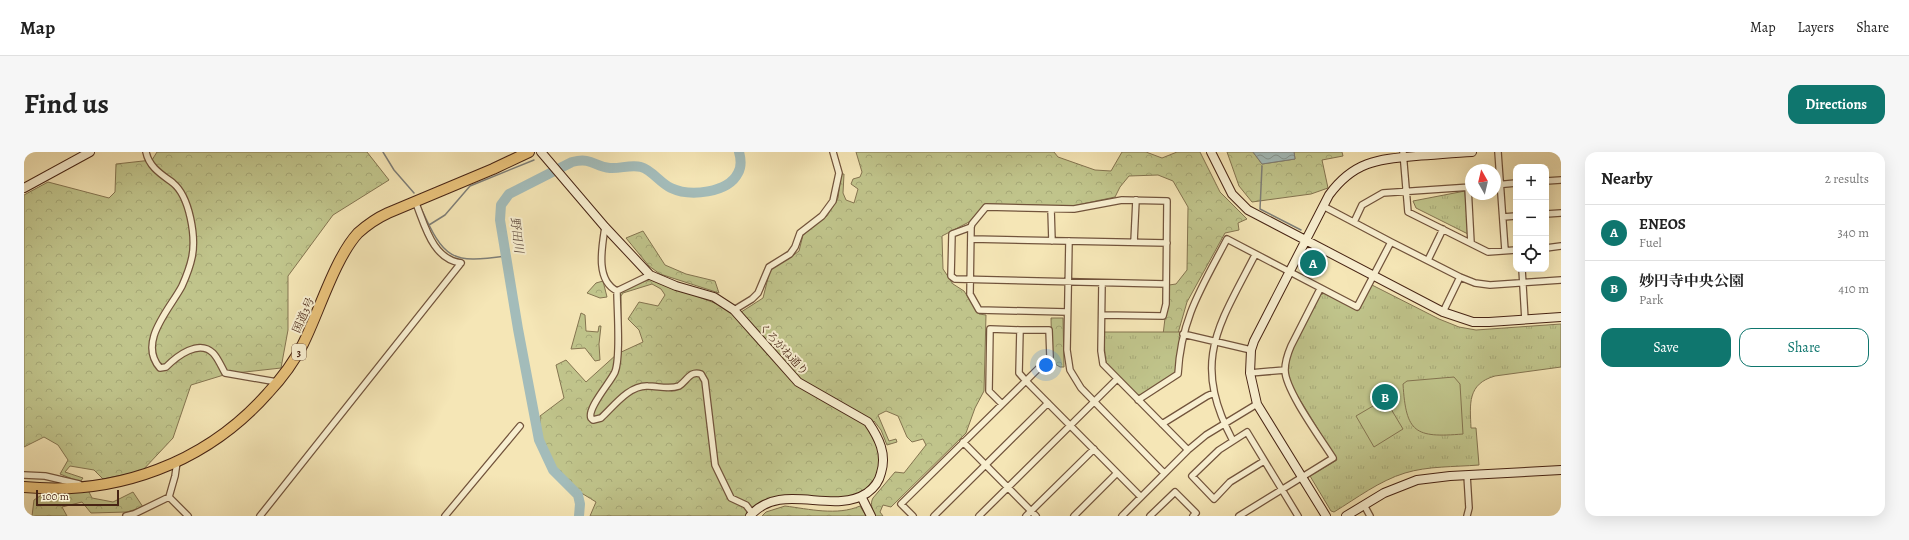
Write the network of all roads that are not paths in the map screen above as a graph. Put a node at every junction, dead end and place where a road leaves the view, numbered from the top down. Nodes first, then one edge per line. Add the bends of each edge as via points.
1 (90, 152) edge
2 (146, 152) edge
3 (529, 152) edge
4 (541, 152) edge
5 (833, 152) edge
6 (1211, 152) edge
7 (1472, 152) edge
8 (1498, 152) edge
9 (1403, 155) edge
10 (1498, 164) edge
11 (1561, 180) edge
12 (1549, 181) edge
13 (1513, 183) edge
14 (1501, 185) edge
15 (1465, 187) edge
16 (24, 188) edge
17 (1406, 192) junction
18 (1136, 200) junction
19 (1470, 200) edge
20 (1500, 200) edge
21 (415, 201) junction
22 (1323, 206) junction
23 (1051, 208) junction
24 (1561, 213) edge
25 (1549, 214) edge
26 (1513, 216) edge
27 (1503, 217) junction
28 (1354, 222) junction
29 (605, 227) junction
30 (971, 228) junction
31 (1442, 230) junction
32 (971, 239) junction
33 (1052, 241) junction
34 (1069, 241) junction
35 (1305, 241) junction
36 (1134, 242) junction
37 (1391, 242) junction
38 (1167, 243) junction
39 (1471, 243) junction
40 (1561, 246) edge
41 (1549, 248) edge
42 (1505, 250) junction
43 (1513, 250) edge
44 (1255, 255) junction
45 (1428, 260) junction
46 (1289, 272) junction
47 (1522, 272) edge
48 (650, 275) junction
49 (1374, 276) junction
50 (1460, 277) junction
51 (970, 280) junction
52 (1561, 280) edge
53 (1068, 282) junction
54 (1102, 283) junction
55 (1523, 283) junction
56 (1166, 284) junction
57 (1320, 289) junction
58 (617, 291) junction
59 (734, 310) junction
60 (1067, 312) junction
61 (1443, 312) junction
62 (1102, 315) junction
63 (1561, 317) edge
64 (1525, 320) junction
65 (1020, 330) junction
66 (1183, 334) junction
67 (1215, 341) junction
68 (1251, 350) junction
69 (1285, 370) junction
70 (1250, 374) junction
71 (1117, 379) junction
72 (1026, 381) junction
73 (277, 382) junction
74 (1214, 393) junction
75 (1138, 400) junction
76 (1094, 402) junction
77 (1048, 403) junction
78 (1002, 404) junction
79 (1257, 404) junction
80 (1162, 424) junction
81 (1224, 424) junction
82 (1071, 425) junction
83 (520, 426) dead end
84 (1234, 441) junction
85 (963, 442) junction
86 (1094, 449) junction
87 (1188, 450) junction
88 (1264, 461) junction
89 (177, 462) junction
90 (986, 465) junction
91 (1561, 470) edge
92 (1117, 473) junction
93 (1164, 473) junction
94 (24, 475) edge
95 (1467, 475) junction
96 (1302, 478) junction
97 (24, 487) edge
98 (87, 487) junction
99 (1008, 488) junction
100 (1282, 490) junction
101 (169, 497) junction
102 (1141, 497) junction
103 (862, 498) junction
104 (1364, 505) junction
105 (1031, 511) junction
106 (751, 514) edge
107 (126, 516) edge
108 (188, 516) edge
109 (260, 516) edge
110 (445, 516) edge
111 (871, 516) edge
112 (913, 516) edge
113 (934, 516) edge
114 (979, 516) edge
115 (1026, 516) edge
116 (1036, 516) edge
117 (1074, 516) edge
118 (1122, 516) edge
119 (1150, 516) edge
120 (1193, 516) edge
121 (1239, 516) edge
122 (1298, 516) edge
123 (1326, 516) edge
124 (1346, 516) edge
125 (1370, 516) edge
126 (1468, 516) edge

1 - 16 street
2 - 73 street via 149,162 178,189 187,205 194,239 187,275 154,333 152,344 155,362 160,368 166,367 187,352 203,348 215,354 225,373
3 - 21 highway, 国道3号 / 3
4 - 29 street, くろがね通り
5 - 59 street via 839,173 833,201 822,216 800,233 790,254 769,268 758,293
6 - 35 street via 1232,194 1248,210
7 - 9 street
8 - 10 street
9 - 17 street
9 - 22 street via 1376,160 1358,168 1335,187
11 - 12 street
13 - 14 street
15 - 17 street
17 - 28 street via 1383,193 1362,204
17 - 31 street via 1408,212
18 - 23 street via 1122,200 1074,209
18 - 36 street
18 - 38 street via 1167,201
19 - 39 street
20 - 27 street
21 - 73 highway, 国道3号 / 3 via 378,218 352,241 338,266 303,345 293,363
21 - 109 street via 435,248 451,262 461,263
22 - 28 street
22 - 35 street
23 - 30 street via 986,207
23 - 33 street
24 - 25 street
26 - 27 street
27 - 42 street
28 - 37 street
29 - 48 street, くろがね通り
29 - 58 street via 602,264 609,284
30 - 32 street
30 - 51 street via 952,234 951,276 955,279
31 - 39 street
31 - 45 street
32 - 33 street
32 - 51 street
33 - 34 street
34 - 36 street
34 - 53 street
35 - 46 street
35 - 49 street
36 - 38 street
37 - 45 street
37 - 49 street
38 - 56 street
39 - 42 street via 1488,252
40 - 41 street
42 - 43 street
44 - 46 street
44 - 66 street via 1227,240 1193,305
44 - 67 street via 1224,314
45 - 50 street
46 - 57 street
46 - 68 street
47 - 55 street
48 - 58 street
48 - 59 street, くろがね通り via 669,284 714,297
49 - 57 street via 1357,307
49 - 61 street
50 - 55 street via 1490,285
50 - 61 street
51 - 53 street
51 - 60 street via 970,294 979,310
52 - 55 street
53 - 54 street
53 - 60 street
54 - 56 street
54 - 62 street
55 - 64 street
56 - 62 street via 1163,316
57 - 69 street via 1291,346
58 - 106 street via 616,370 590,412 590,418 601,418 635,388 678,386 692,374 702,374 716,466 731,498 746,505
59 - 103 street, くろがね通り via 798,382 868,422 883,456 882,472 875,485
60 - 76 street via 1070,370 1080,388
61 - 64 street via 1473,322
62 - 71 street via 1101,358
63 - 64 street
65 - 72 street via 1019,373
65 - 72 street via 1049,330 1050,357
65 - 78 street via 990,329 989,392
66 - 67 street
66 - 75 street via 1178,374
67 - 68 street
67 - 74 street via 1212,373
68 - 70 street
69 - 70 street
69 - 96 street via 1293,394 1333,458
70 - 79 street
71 - 75 street
71 - 76 street
72 - 77 street
72 - 78 street
73 - 89 highway, 国道3号 / 3 via 254,409 234,427
74 - 80 street
74 - 81 street
75 - 80 street
76 - 82 street
76 - 93 street
77 - 82 street
77 - 90 street
78 - 85 street
79 - 81 street
79 - 96 street
80 - 87 street
81 - 84 street
81 - 87 street
82 - 86 street
82 - 99 street
83 - 110 street
84 - 88 street via 1247,432
84 - 88 street via 1219,450 1192,476 1214,498 1230,482
85 - 90 street
85 - 112 street via 901,504
86 - 92 street
86 - 105 street
87 - 93 street
88 - 100 street
89 - 98 highway, 国道3号 / 3 via 128,480
89 - 101 street
90 - 99 street
90 - 113 street
91 - 95 street
92 - 102 street
92 - 117 street
93 - 102 street
94 - 98 street via 45,476
95 - 104 street via 1417,480 1384,493
95 - 126 street
96 - 100 street
96 - 123 street
97 - 98 highway, 国道3号 / 3
99 - 105 street
99 - 114 street
100 - 121 street
100 - 122 street
101 - 107 street
101 - 108 street
102 - 118 street
103 - 106 street, くろがね通り via 842,505 777,501 760,507
103 - 111 street
104 - 124 street
104 - 125 street
105 - 115 street
105 - 116 street
119 - 120 street via 1175,492 1196,513

